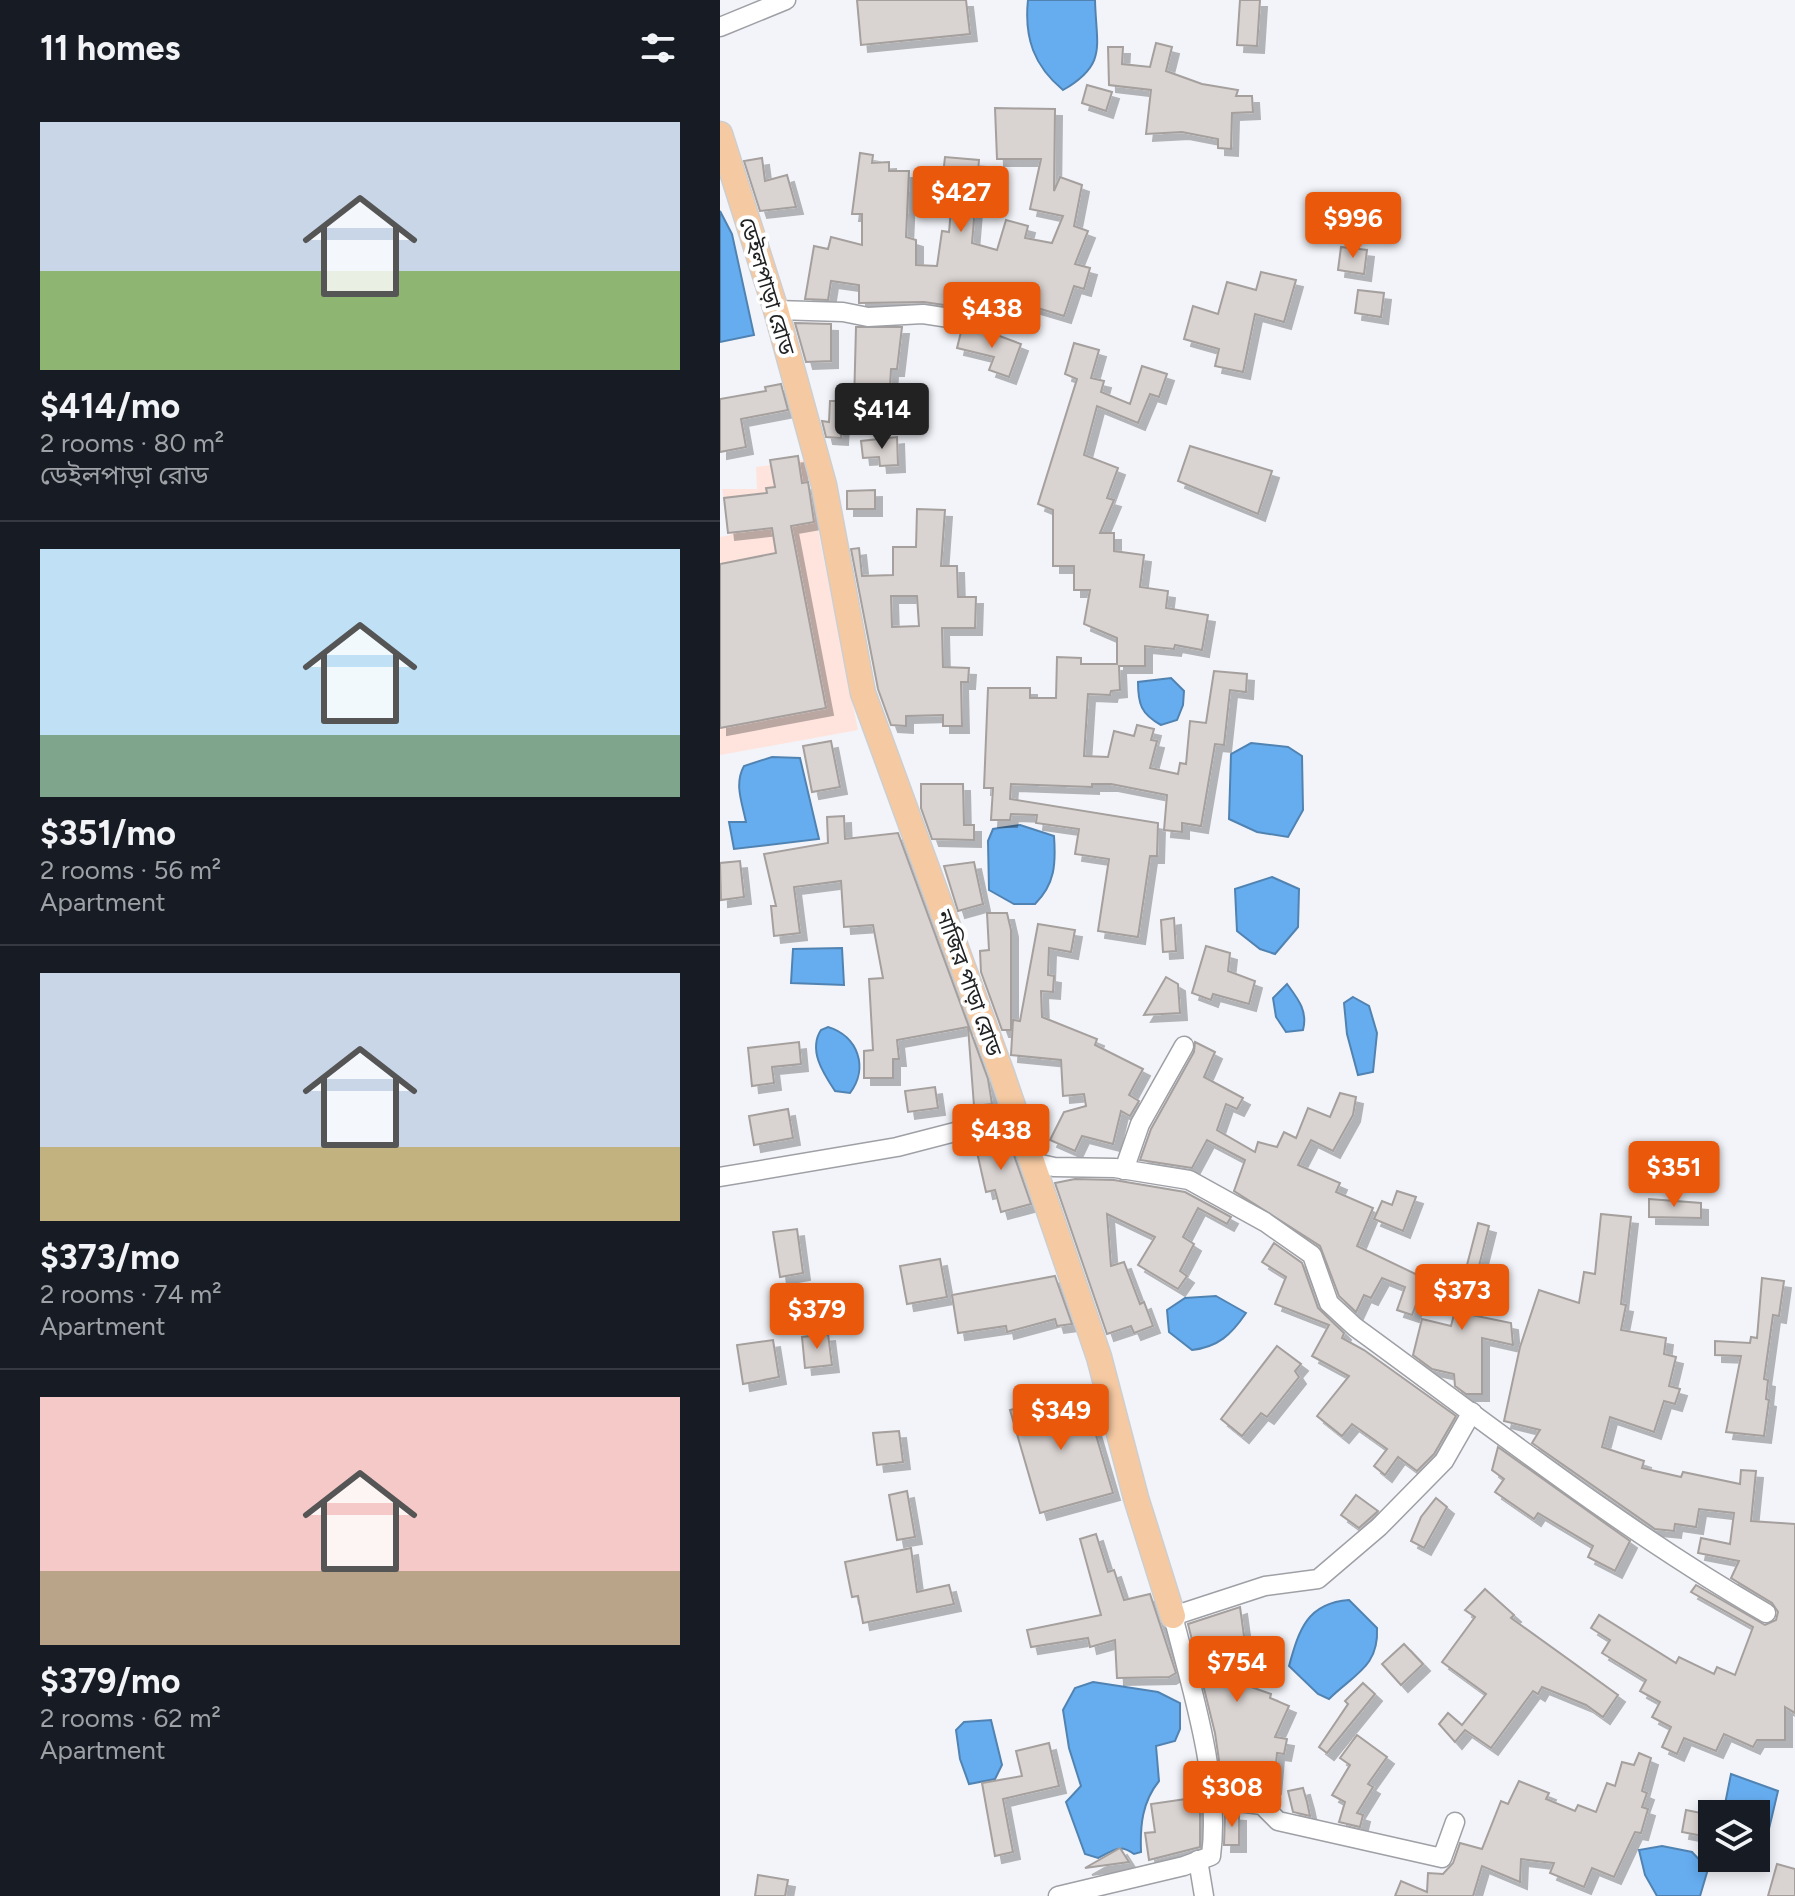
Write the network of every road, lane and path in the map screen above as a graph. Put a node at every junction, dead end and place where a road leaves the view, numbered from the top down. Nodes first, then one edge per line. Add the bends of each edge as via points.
1 (786, 0) edge
2 (720, 27) edge
3 (720, 134) edge
4 (776, 310) junction
5 (982, 323) dead end
6 (824, 485) joint
7 (1184, 1046) dead end
8 (1017, 1116) junction
9 (1032, 1162) junction
10 (1124, 1170) junction
11 (720, 1177) edge
12 (1472, 1412) junction
13 (1766, 1613) dead end
14 (1173, 1616) junction
15 (1212, 1799) junction
16 (1455, 1822) dead end
17 (1198, 1860) junction
18 (1058, 1896) edge
19 (1204, 1896) edge

1 - 2 street
3 - 4 main road, ডেইলপাড়া রোড
4 - 5 street via 868,317 923,314
4 - 6 main road, ডেইলপাড়া রোড
6 - 8 main road, নাজির পাড়া রোড via 863,693
7 - 10 street via 1140,1124
8 - 9 main road, নাজির পাড়া রোড
8 - 11 street via 897,1147
9 - 10 street
9 - 14 main road, নাজির পাড়া রোড via 1099,1357
10 - 12 street via 1189,1180 1300,1246 1312,1255 1329,1303
12 - 13 street via 1613,1518
12 - 14 street via 1444,1461 1318,1579 1265,1586
14 - 15 street
15 - 16 street via 1262,1805 1278,1821 1442,1858
15 - 17 street via 1211,1856
17 - 18 street
17 - 19 street

